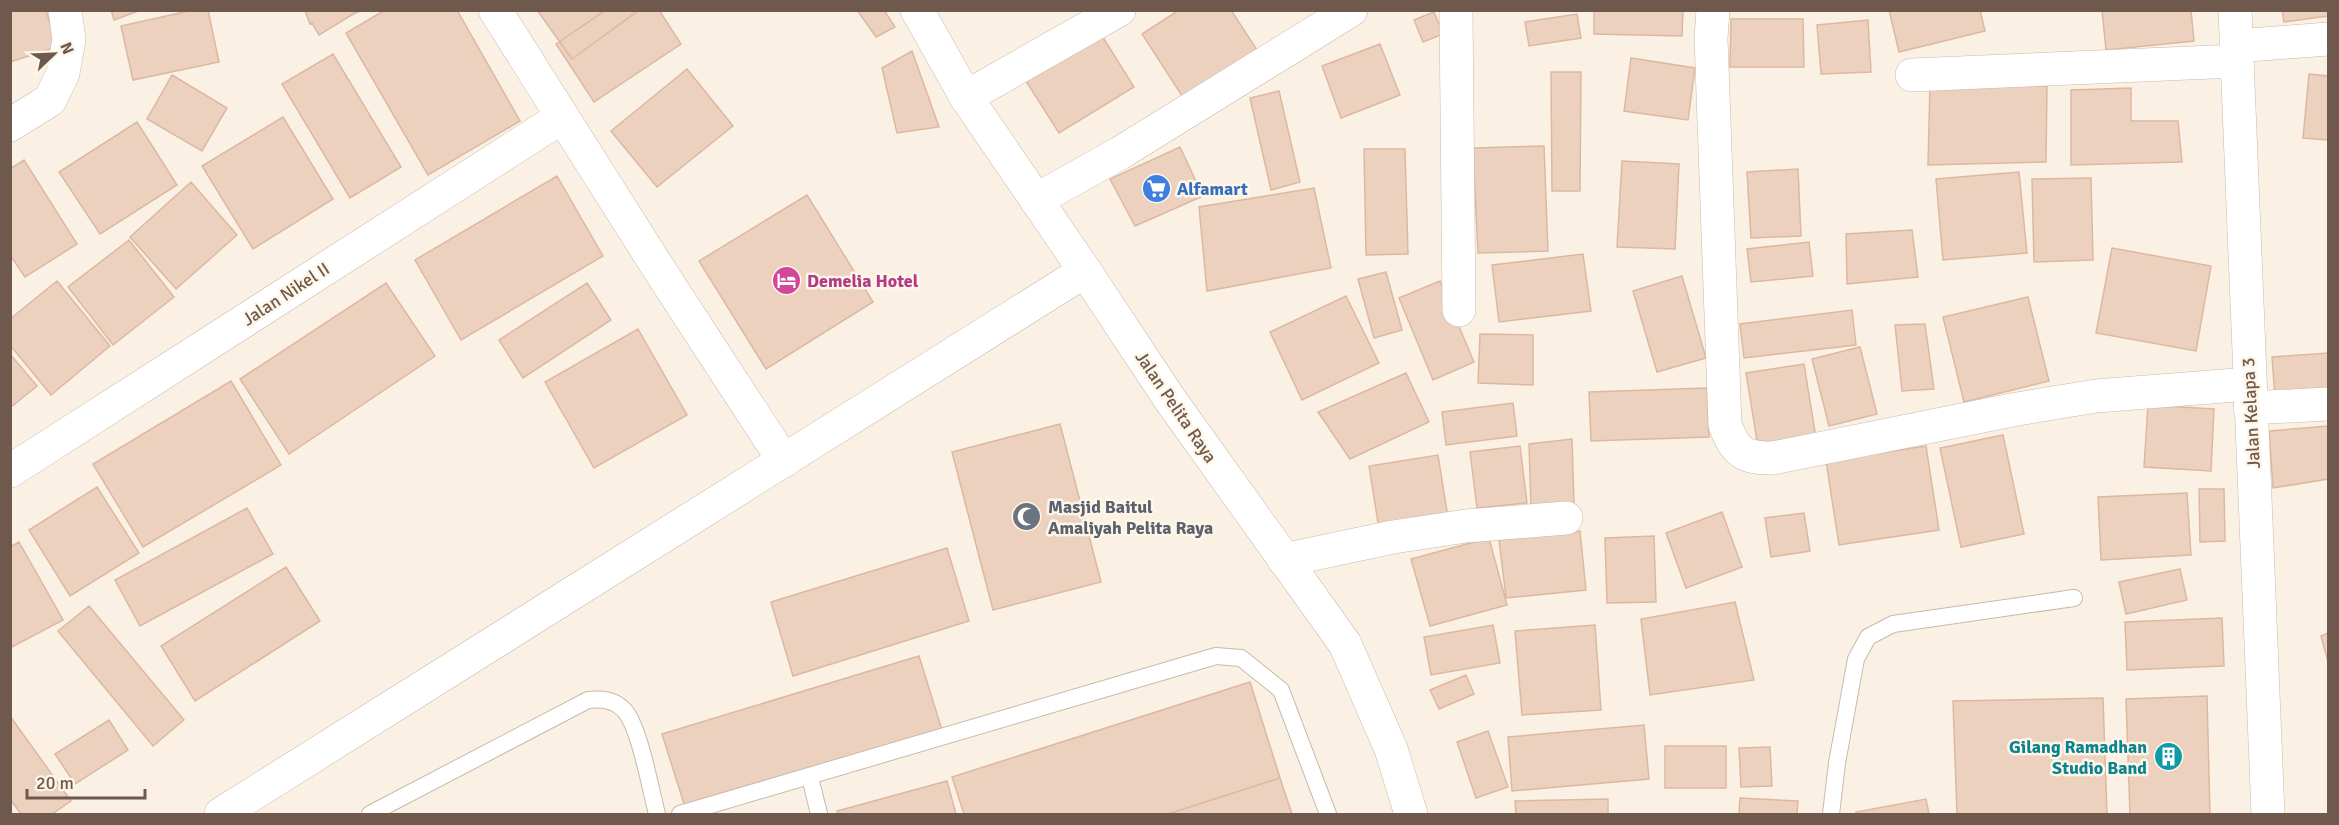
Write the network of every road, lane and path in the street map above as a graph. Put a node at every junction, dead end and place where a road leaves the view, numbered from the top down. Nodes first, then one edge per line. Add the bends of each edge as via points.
1 (65, 10) edge
2 (495, 10) edge
3 (917, 10) edge
4 (1119, 10) edge
5 (1351, 10) edge
6 (1456, 10) edge
7 (1713, 10) edge
8 (2235, 10) edge
9 (2328, 39) edge
10 (2236, 54) junction
11 (1912, 75) dead end
12 (966, 97) junction
13 (562, 117) junction
14 (10, 125) edge
15 (1036, 200) junction
16 (1085, 271) junction
17 (1460, 310) dead end
18 (2250, 396) junction
19 (2328, 404) edge
20 (784, 461) junction
21 (10, 471) edge
22 (1566, 518) dead end
23 (1284, 560) junction
24 (2074, 598) dead end
25 (810, 777) junction
26 (221, 814) edge
27 (370, 814) edge
28 (657, 814) edge
29 (680, 814) edge
30 (819, 814) edge
31 (1328, 814) edge
32 (1411, 814) edge
33 (1831, 814) edge
34 (2268, 814) edge

1 - 14 street via 69,40 63,73 50,100
2 - 13 street
3 - 12 street, Jalan Pelita Raya
4 - 12 street
5 - 15 street via 1120,153
6 - 17 street
7 - 18 street via 1725,425 1733,445 1743,453 1773,458 2096,396
8 - 10 street, Jalan Kelapa 3
9 - 10 street
10 - 11 street
10 - 18 street, Jalan Kelapa 3
12 - 15 street, Jalan Pelita Raya
13 - 20 street
13 - 21 street, Jalan Nikel II
15 - 16 street, Jalan Pelita Raya
16 - 20 street
16 - 23 street, Jalan Pelita Raya
18 - 19 street
18 - 34 street, Jalan Kelapa 3
20 - 26 street
22 - 23 street via 1393,537
23 - 32 street, Jalan Pelita Raya via 1345,644 1391,749
24 - 33 lane via 1893,624 1868,637 1856,659
25 - 29 lane
25 - 30 lane
25 - 31 lane via 1216,656 1233,657 1241,658 1281,690
27 - 28 lane via 588,700 607,699 624,709 634,726

